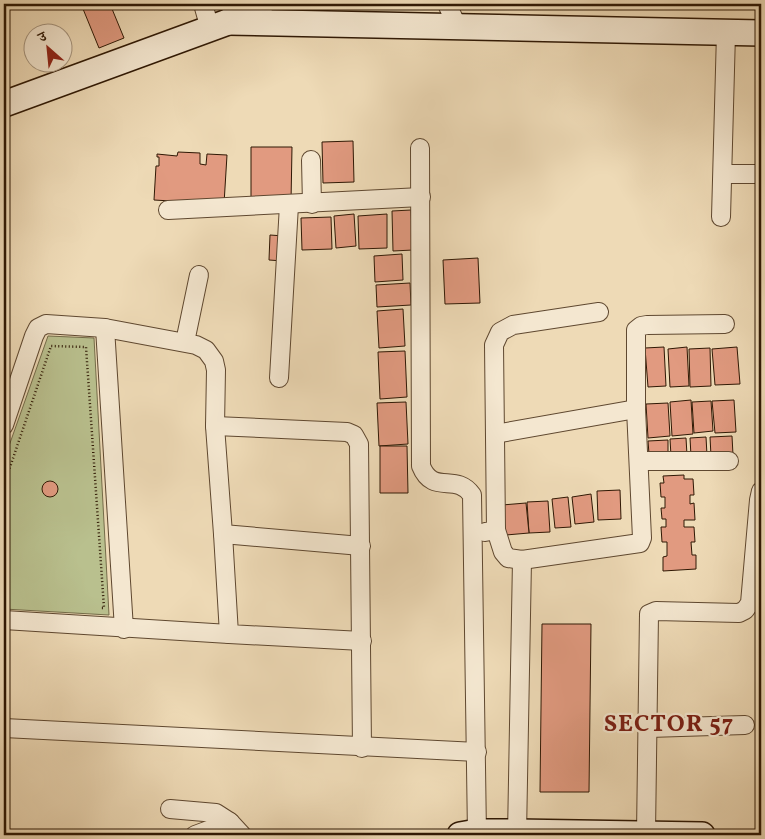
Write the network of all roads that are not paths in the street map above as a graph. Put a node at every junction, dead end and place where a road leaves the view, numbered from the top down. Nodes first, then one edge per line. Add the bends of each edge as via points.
1 (203, 4) edge
2 (261, 4) edge
3 (447, 4) edge
4 (219, 26) junction
5 (458, 28) junction
6 (726, 33) junction
7 (761, 33) edge
8 (4, 104) edge
9 (420, 148) dead end
10 (310, 160) dead end
11 (723, 174) junction
12 (761, 174) edge
13 (421, 197) junction
14 (312, 204) junction
15 (289, 205) junction
16 (168, 210) dead end
17 (721, 217) dead end
18 (199, 275) dead end
19 (599, 312) dead end
20 (725, 324) dead end
21 (105, 328) junction
22 (185, 342) junction
23 (279, 378) dead end
24 (636, 410) junction
25 (4, 425) edge
26 (215, 426) junction
27 (495, 434) junction
28 (640, 461) junction
29 (729, 461) dead end
30 (496, 478) junction
31 (467, 488) junction
32 (761, 490) edge
33 (496, 530) junction
34 (223, 534) junction
35 (472, 534) junction
36 (361, 546) junction
37 (522, 560) junction
38 (4, 620) edge
39 (124, 629) junction
40 (229, 634) junction
41 (362, 641) junction
42 (745, 725) dead end
43 (4, 728) edge
44 (649, 728) junction
45 (362, 748) junction
46 (477, 752) junction
47 (170, 809) dead end
48 (230, 822) junction
49 (517, 833) edge
50 (646, 833) junction
51 (471, 834) edge
52 (195, 835) edge
53 (242, 835) edge
54 (702, 835) edge

1 - 4 street
2 - 4 street
3 - 5 street
4 - 5 street
4 - 8 street
5 - 6 street
6 - 7 street
6 - 11 street
9 - 13 street
10 - 14 street
11 - 12 street
11 - 17 street
13 - 14 street
13 - 31 street via 421,466 425,476 434,483 459,483
14 - 15 street
15 - 16 street
15 - 23 street
18 - 22 street
19 - 27 street via 513,325 500,332 494,345
20 - 24 street via 641,326 636,330
21 - 22 street
21 - 25 street via 46,324 38,328
21 - 39 street
22 - 26 street via 206,350 214,361
24 - 27 street
24 - 28 street
26 - 34 street
26 - 36 street via 347,432 354,435 359,444
27 - 30 street
28 - 29 street
28 - 37 street via 640,542
30 - 31 street via 488,477
30 - 33 street
31 - 35 street via 472,495
32 - 44 street via 750,603 746,610 739,613 656,611 649,614
33 - 35 street
33 - 37 street via 508,558
34 - 36 street
34 - 40 street
35 - 46 street
36 - 41 street
37 - 49 street
38 - 39 street
39 - 40 street
40 - 41 street
41 - 45 street
42 - 44 street
43 - 45 street
44 - 50 street
45 - 46 street
46 - 51 street
47 - 48 street via 216,813
48 - 52 street
48 - 53 street
49 - 50 street
49 - 51 street
50 - 54 street

